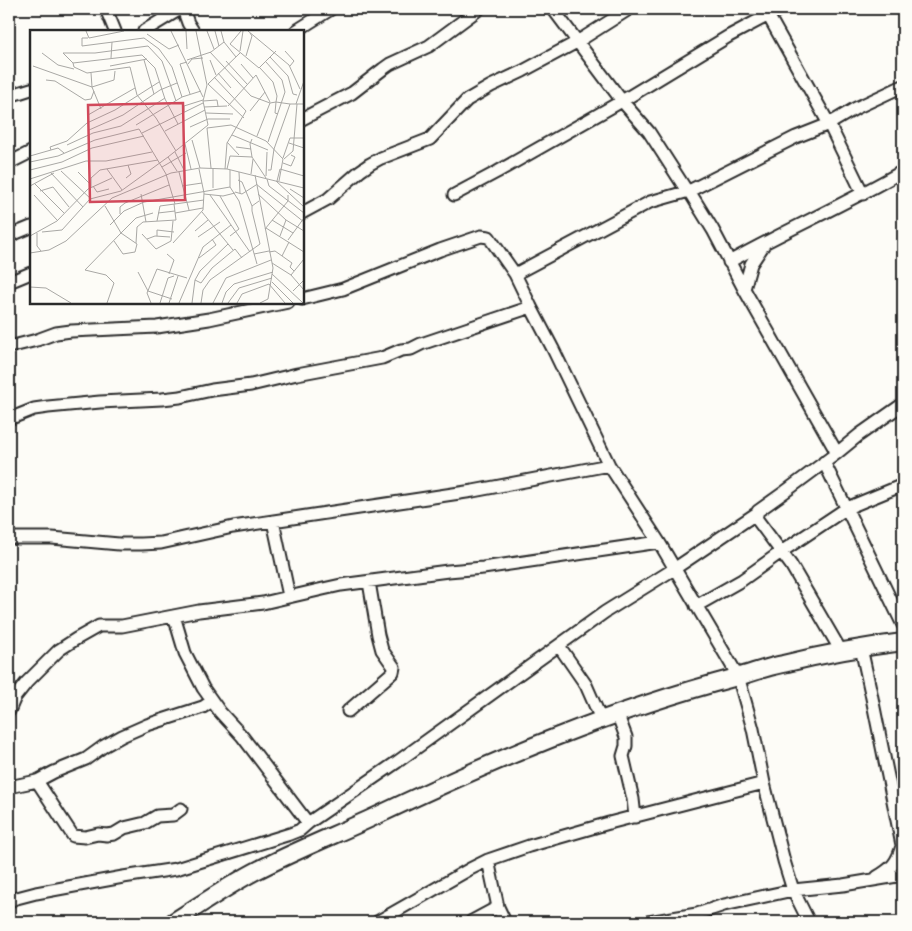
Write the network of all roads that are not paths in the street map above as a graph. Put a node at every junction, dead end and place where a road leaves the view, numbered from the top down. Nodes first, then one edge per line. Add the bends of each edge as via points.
1 (106, 9) edge
2 (181, 9) edge
3 (331, 9) edge
4 (479, 9) edge
5 (553, 9) edge
6 (629, 9) edge
7 (780, 9) edge
8 (765, 12) edge
9 (115, 30) edge
10 (146, 30) edge
11 (193, 30) edge
12 (298, 30) edge
13 (577, 42) junction
14 (903, 86) edge
15 (30, 89) edge
16 (9, 96) edge
17 (622, 101) junction
18 (304, 117) edge
19 (829, 124) junction
20 (30, 152) edge
21 (9, 163) edge
22 (903, 171) edge
23 (689, 191) junction
24 (863, 194) junction
25 (454, 195) dead end
26 (304, 212) edge
27 (30, 227) edge
28 (9, 236) edge
29 (766, 241) junction
30 (729, 262) junction
31 (30, 273) edge
32 (515, 274) junction
33 (9, 282) edge
34 (744, 289) junction
35 (304, 299) edge
36 (279, 304) edge
37 (531, 307) junction
38 (9, 347) edge
39 (903, 404) edge
40 (9, 418) edge
41 (837, 453) junction
42 (824, 462) junction
43 (609, 465) junction
44 (903, 485) edge
45 (847, 508) junction
46 (757, 513) junction
47 (273, 521) junction
48 (9, 538) edge
49 (659, 542) junction
50 (781, 552) junction
51 (674, 569) junction
52 (370, 582) junction
53 (289, 596) junction
54 (696, 606) junction
55 (174, 616) junction
56 (903, 625) edge
57 (903, 642) edge
58 (559, 646) junction
59 (861, 648) junction
60 (841, 651) junction
61 (738, 676) junction
62 (212, 701) junction
63 (9, 711) edge
64 (348, 711) dead end
65 (617, 713) junction
66 (600, 719) junction
67 (37, 781) junction
68 (764, 783) junction
69 (9, 786) edge
70 (897, 795) edge
71 (181, 809) dead end
72 (635, 817) junction
73 (304, 827) junction
74 (306, 846) junction
75 (902, 848) edge
76 (488, 860) junction
77 (903, 875) edge
78 (872, 880) junction
79 (793, 890) junction
80 (10, 899) edge
81 (498, 907) junction
82 (173, 922) edge
83 (377, 922) edge
84 (471, 922) edge
85 (505, 922) edge
86 (648, 922) edge
87 (809, 922) edge

1 - 9 street
2 - 10 street
2 - 11 street
3 - 12 street
4 - 18 street via 429,46 390,64 352,93
5 - 13 street
6 - 13 street
7 - 8 street
8 - 17 street
8 - 19 street
13 - 17 street
13 - 26 street via 468,100 430,140 381,158 360,171 328,199
14 - 19 street
15 - 16 street
17 - 23 street via 649,132
17 - 25 street
19 - 23 street via 796,137
19 - 24 street
20 - 21 street
22 - 24 street
23 - 30 street
23 - 32 street via 650,202
24 - 29 street
27 - 28 street
29 - 30 street
29 - 34 street via 751,264
30 - 34 street
31 - 33 street
32 - 35 street via 489,238 481,236 343,289
32 - 37 street
34 - 41 street
36 - 38 street via 157,327 56,333
37 - 40 street via 382,358 180,397 48,406
37 - 43 street
39 - 41 street
41 - 42 street
42 - 45 street
42 - 46 street
43 - 47 street via 473,491
43 - 49 street
44 - 45 street
45 - 50 street
45 - 56 street
46 - 50 street via 756,518
46 - 51 street
47 - 48 street via 161,543
47 - 53 street
49 - 51 street
49 - 52 street
50 - 54 street via 742,580
50 - 60 street
51 - 54 street
51 - 58 street via 605,612
52 - 53 street
52 - 64 street via 382,650 395,669
53 - 55 street
54 - 61 street
55 - 62 street via 185,653
55 - 63 street via 94,628 51,658 15,697
57 - 59 highway
58 - 66 street via 586,685
58 - 73 street
59 - 60 highway
59 - 70 street
60 - 61 highway
61 - 65 highway
61 - 68 street
62 - 67 street via 122,736 86,759
62 - 73 street via 242,736
65 - 66 highway
65 - 72 street via 626,736 623,756
66 - 74 highway via 508,756
67 - 69 street
67 - 71 street via 73,836 114,834 157,816 173,815
68 - 72 street
68 - 79 street
70 - 75 street
72 - 76 street
73 - 74 street
73 - 80 street via 176,869
74 - 82 highway via 254,872
75 - 78 street via 893,866
76 - 81 street
76 - 83 street
77 - 78 street
78 - 79 street
79 - 86 street via 697,914
79 - 87 street
81 - 84 street
81 - 85 street

